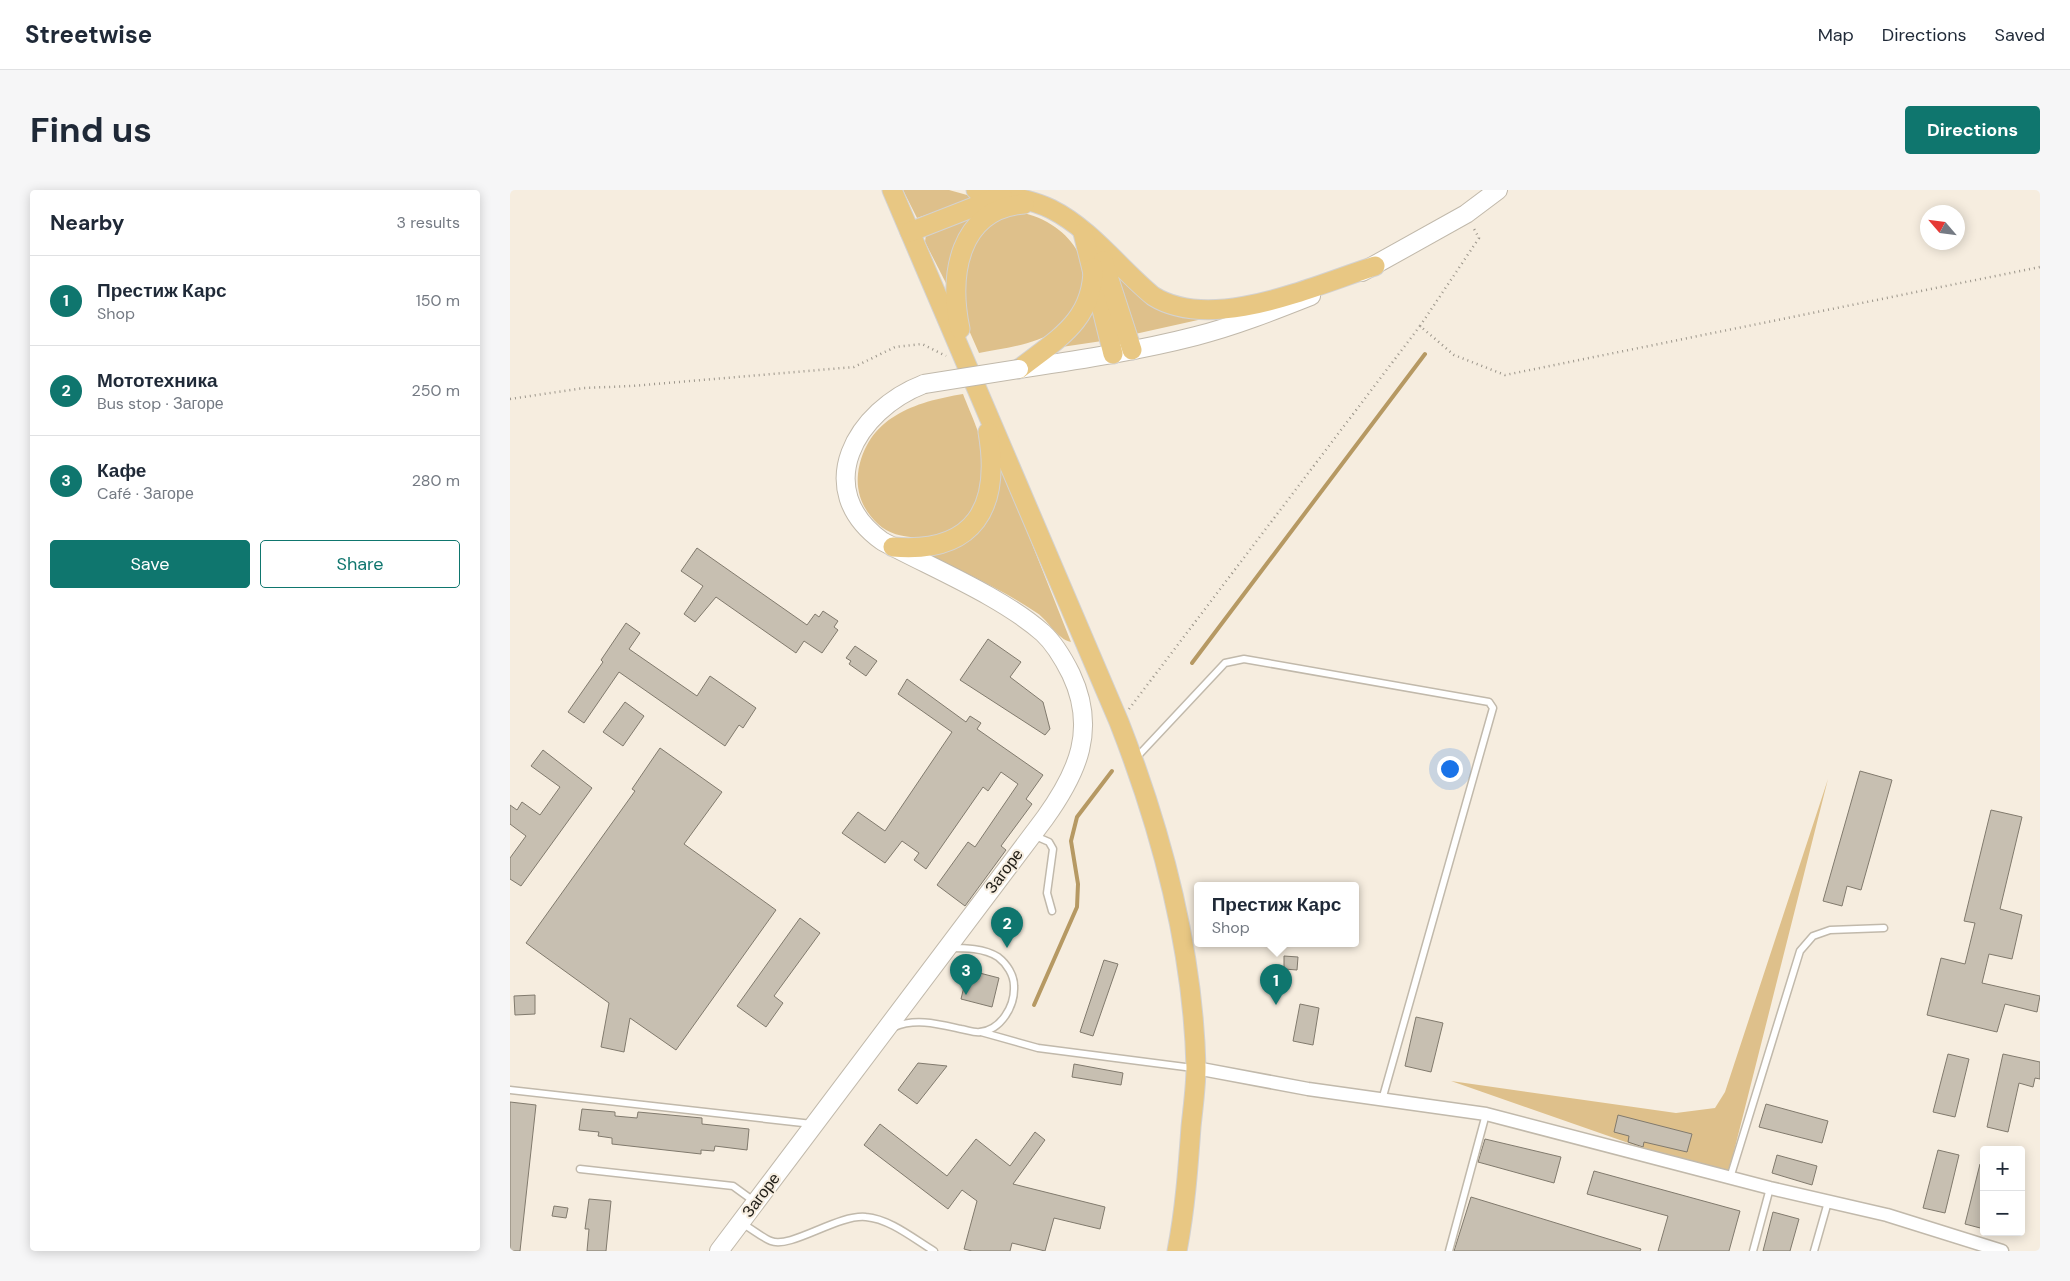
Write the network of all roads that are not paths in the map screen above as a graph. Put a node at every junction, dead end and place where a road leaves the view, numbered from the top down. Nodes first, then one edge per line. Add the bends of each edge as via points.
1 (892, 190) edge
2 (976, 190) edge
3 (1498, 190) edge
4 (1003, 196) junction
5 (1033, 203) junction
6 (910, 232) junction
7 (1090, 238) junction
8 (1375, 266) junction
9 (1093, 268) junction
10 (1132, 350) junction
11 (1113, 354) junction
12 (968, 366) junction
13 (1019, 369) junction
14 (982, 401) junction
15 (893, 547) junction
16 (1134, 760) junction
17 (1031, 834) junction
18 (1052, 912) dead end
19 (1884, 928) dead end
20 (946, 948) junction
21 (883, 1032) junction
22 (980, 1032) junction
23 (1196, 1068) junction
24 (510, 1090) edge
25 (1382, 1100) junction
26 (1486, 1114) junction
27 (814, 1124) junction
28 (580, 1169) dead end
29 (1730, 1178) junction
30 (1770, 1188) junction
31 (756, 1202) junction
32 (1828, 1202) junction
33 (740, 1222) junction
34 (1174, 1247) edge
35 (719, 1251) edge
36 (934, 1251) edge
37 (1449, 1251) edge
38 (1753, 1251) edge
39 (1814, 1251) edge
40 (2002, 1251) edge

1 - 6 main road
2 - 4 main road
3 - 8 street, Загоре via 1466,214
4 - 5 main road
4 - 6 main road
5 - 7 main road via 1050,209
5 - 12 main road via 996,210 979,224 964,246 957,270 955,296
6 - 12 main road
7 - 8 main road via 1153,296 1174,306 1197,310 1250,306
7 - 9 main road
7 - 10 main road
8 - 10 street, Загоре via 1320,293 1236,324
9 - 11 main road
9 - 13 main road via 1093,286 1080,316 1065,333
10 - 11 street, Загоре
11 - 13 street, Загоре
12 - 14 main road
13 - 15 street, Загоре, bridge via 924,384 894,399 873,416 858,436 848,461 847,488 854,511 870,533
14 - 15 main road via 992,467 983,510 970,528 950,540 925,548
14 - 16 main road
15 - 17 street, Загоре via 1030,622 1045,635 1068,669 1082,706 1084,726 1077,764 1069,782
16 - 23 main road via 1170,878 1187,959
16 - 25 lane via 1225,663 1233,660 1244,659 1489,702 1493,708
17 - 18 lane via 1049,842 1053,849 1047,893
17 - 20 street, Загоре
19 - 29 lane via 1830,930 1813,936 1800,952
20 - 21 street, Загоре
20 - 22 lane via 988,952 998,957 1012,975 1014,996 1006,1014 999,1022
21 - 22 lane via 907,1022 927,1022
21 - 27 street, Загоре
22 - 23 lane via 1038,1048
23 - 25 street
23 - 34 main road via 1183,1220
24 - 27 lane
25 - 26 street
26 - 29 street
26 - 37 lane
27 - 31 street, Загоре
28 - 31 lane via 733,1186
29 - 30 street
30 - 32 street
30 - 38 lane
31 - 33 street, Загоре
32 - 39 lane
32 - 40 street via 1887,1214
33 - 35 street, Загоре
33 - 36 lane via 772,1242 783,1242 842,1219 866,1216 884,1222

